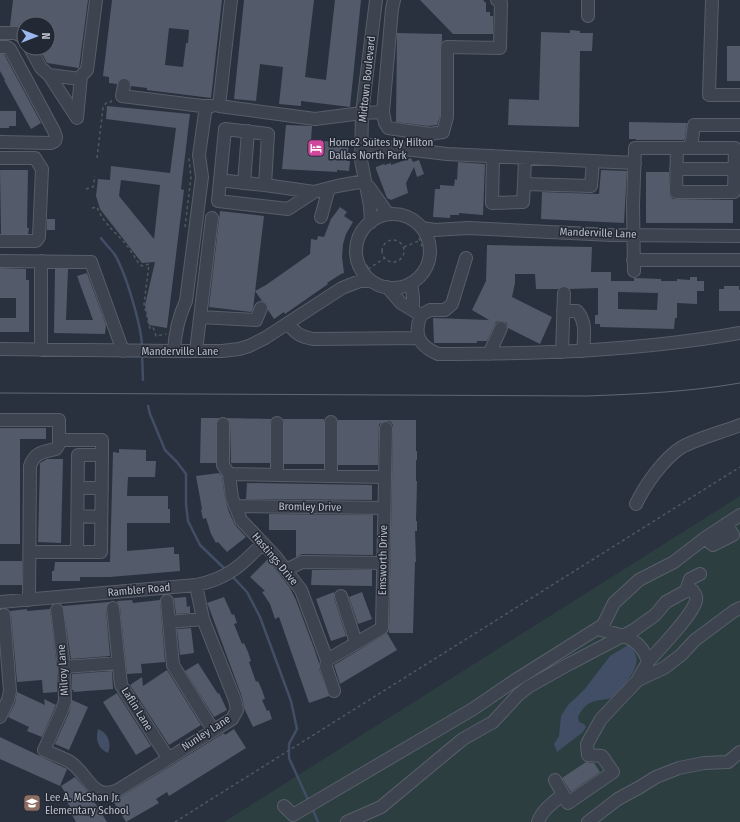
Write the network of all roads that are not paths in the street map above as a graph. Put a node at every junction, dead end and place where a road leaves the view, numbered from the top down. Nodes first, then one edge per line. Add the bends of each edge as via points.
1 (96, 0) edge
2 (231, 0) edge
3 (376, 0) edge
4 (394, 0) edge
5 (498, 0) edge
6 (588, 0) edge
7 (712, 0) edge
8 (588, 16) dead end
9 (0, 33) edge
10 (16, 33) edge
11 (0, 47) edge
12 (34, 56) edge
13 (49, 75) junction
14 (80, 79) junction
15 (124, 85) dead end
16 (740, 95) edge
17 (206, 106) junction
18 (220, 106) junction
19 (383, 112) junction
20 (362, 113) junction
21 (740, 124) edge
22 (248, 131) junction
23 (0, 142) edge
24 (362, 144) junction
25 (683, 148) junction
26 (493, 156) junction
27 (0, 158) edge
28 (525, 158) junction
29 (593, 161) junction
30 (635, 163) junction
31 (676, 169) junction
32 (734, 169) junction
33 (220, 180) junction
34 (365, 181) junction
35 (244, 183) junction
36 (524, 184) junction
37 (265, 185) junction
38 (329, 188) junction
39 (314, 192) junction
40 (388, 214) junction
41 (321, 217) dead end
42 (212, 218) dead end
43 (370, 222) junction
44 (456, 228) junction
45 (633, 235) junction
46 (740, 236) edge
47 (424, 240) junction
48 (0, 241) edge
49 (466, 258) dead end
50 (740, 260) edge
51 (0, 261) edge
52 (41, 261) junction
53 (366, 269) junction
54 (411, 283) junction
55 (387, 287) junction
56 (342, 288) junction
57 (564, 293) dead end
58 (261, 308) dead end
59 (563, 311) junction
60 (417, 312) junction
61 (200, 316) junction
62 (288, 324) junction
63 (501, 328) dead end
64 (740, 333) edge
65 (418, 338) junction
66 (0, 349) edge
67 (41, 350) junction
68 (123, 351) junction
69 (174, 351) junction
70 (196, 351) junction
71 (583, 351) junction
72 (562, 352) junction
73 (489, 354) junction
74 (0, 420) edge
75 (331, 422) dead end
76 (277, 423) dead end
77 (223, 424) dead end
78 (740, 425) edge
79 (386, 428) dead end
80 (59, 440) junction
81 (102, 455) junction
82 (229, 474) junction
83 (277, 475) junction
84 (331, 476) junction
85 (384, 477) junction
86 (78, 488) junction
87 (102, 488) junction
88 (636, 504) dead end
89 (235, 506) junction
90 (384, 508) junction
91 (740, 515) edge
92 (78, 516) junction
93 (101, 516) junction
94 (263, 543) junction
95 (30, 552) junction
96 (77, 552) junction
97 (383, 562) junction
98 (286, 570) junction
99 (700, 574) dead end
100 (196, 585) junction
101 (686, 591) junction
102 (341, 596) dead end
103 (29, 600) junction
104 (167, 601) dead end
105 (0, 602) edge
106 (113, 608) dead end
107 (740, 608) edge
108 (57, 610) dead end
109 (4, 615) dead end
110 (203, 618) junction
111 (169, 622) junction
112 (597, 629) junction
113 (623, 636) junction
114 (3, 639) edge
115 (356, 643) junction
116 (327, 660) junction
117 (119, 662) junction
118 (648, 662) junction
119 (64, 667) junction
120 (637, 681) junction
121 (334, 691) dead end
122 (0, 717) edge
123 (213, 730) junction
124 (740, 752) edge
125 (168, 758) junction
126 (555, 780) dead end
127 (101, 793) joint
128 (563, 794) junction
129 (284, 806) dead end
130 (347, 822) edge
131 (538, 822) edge
132 (588, 822) edge

1 - 14 street via 87,70
2 - 18 street
3 - 20 street, Midtown Boulevard
4 - 19 street via 392,67
5 - 19 street via 501,3 500,48 447,46 447,117 443,132 430,134 388,128
6 - 8 street
7 - 16 street via 709,94
9 - 10 street
11 - 23 street via 10,49 56,137 55,141 51,142
12 - 13 street via 41,68
13 - 14 street via 67,72
13 - 14 street via 77,118
15 - 17 street via 122,96
17 - 18 street
17 - 69 street via 199,155 202,177 186,300 179,315
18 - 20 street via 315,119
19 - 20 street
20 - 24 street, Midtown Boulevard
21 - 25 street via 694,124 692,140
22 - 33 street via 225,129
22 - 35 street
22 - 37 street via 268,134
24 - 26 street via 447,154
24 - 34 street, Midtown Boulevard via 361,160
25 - 30 street via 636,148
25 - 31 street
25 - 32 street via 735,148
26 - 28 street
26 - 36 street via 492,203 523,202
27 - 48 street via 35,158 42,168 39,237 36,241 29,242
28 - 29 street
28 - 36 street
29 - 30 street
29 - 36 street via 592,186
30 - 45 street
31 - 32 street
31 - 32 street via 676,192 734,192
33 - 35 street
33 - 39 street via 218,200 288,209
34 - 38 street
34 - 40 street, Midtown Boulevard
34 - 43 street, Midtown Boulevard
35 - 37 street
37 - 39 street
38 - 39 street
38 - 41 street
40 - 43 street
40 - 47 street via 398,214 417,222
42 - 61 street
43 - 53 street via 361,232 357,242
44 - 45 street, Manderville Lane
44 - 47 street via 437,240
44 - 47 street, Manderville Lane via 435,230
45 - 46 street, Manderville Lane
45 - 50 street via 634,265
47 - 54 street via 429,262 424,272
49 - 60 street via 452,304 445,310
51 - 52 street
52 - 67 street
52 - 68 street via 91,262
53 - 55 street via 383,287
53 - 56 street, Manderville Lane via 353,274
53 - 56 street, Manderville Lane via 360,281
54 - 55 street via 394,288
54 - 60 street
55 - 60 street via 401,303
56 - 62 street, Manderville Lane
57 - 59 street
58 - 61 street via 256,320
59 - 71 street via 577,311 584,321
59 - 72 street
60 - 65 street
61 - 70 street
62 - 65 street via 302,337
62 - 70 street, Manderville Lane via 249,346 231,350
63 - 73 street
64 - 71 street via 702,340
65 - 73 street via 428,350 438,354
66 - 67 street, Manderville Lane
67 - 68 street, Manderville Lane
68 - 69 street, Manderville Lane
69 - 70 street, Manderville Lane
71 - 72 street
72 - 73 street
74 - 80 street via 59,420
75 - 84 street
76 - 83 street
77 - 82 street, Hastings Drive via 223,465
78 - 88 street via 682,448 663,463
79 - 85 street, Emsworth Drive
80 - 81 street via 102,440
80 - 95 street via 56,449 39,452 32,459 30,466
81 - 86 street via 78,455
81 - 87 street
82 - 83 street
82 - 89 street, Hastings Drive
83 - 84 street
84 - 85 street
85 - 90 street, Emsworth Drive
86 - 87 street
86 - 92 street
87 - 93 street
89 - 90 street, Bromley Drive
89 - 94 street, Hastings Drive via 242,520
90 - 97 street, Emsworth Drive
91 - 112 street via 674,562 639,580 614,602 603,625
92 - 93 street
92 - 96 street
93 - 96 street via 101,552
94 - 98 street, Hastings Drive
94 - 100 street, Rambler Road via 232,572 211,582
95 - 96 street
95 - 103 street
97 - 98 street via 302,562
97 - 115 street, Emsworth Drive via 382,628
98 - 116 street, Hastings Drive via 301,590
99 - 101 street via 690,579
100 - 103 street, Rambler Road
100 - 110 street, Nunley Lane
101 - 113 street via 666,602 655,615
101 - 118 street via 692,590 696,595 692,612
102 - 115 street
103 - 105 street, Rambler Road
104 - 111 street
106 - 117 street, Laflin Lane
107 - 120 street via 695,640 664,668
108 - 119 street, Milroy Lane
109 - 114 street
110 - 111 street
110 - 123 street, Nunley Lane via 237,710 232,719
111 - 123 street via 173,664
112 - 113 street
112 - 129 street via 473,709 293,815
113 - 118 street via 631,638 645,652
113 - 130 street via 528,687 493,722 463,739 381,808
114 - 122 street via 10,691
115 - 116 street, Emsworth Drive
116 - 121 street, Hastings Drive via 326,667
117 - 119 street
117 - 125 street, Laflin Lane via 121,685
118 - 120 street
119 - 127 street, Milroy Lane via 65,701 44,750 70,762 84,774 94,789
120 - 128 street via 601,718 587,744 588,755 602,756 613,772 568,803
123 - 125 street, Nunley Lane
124 - 132 street via 728,762 679,768 656,777 618,799
125 - 127 street, Nunley Lane via 118,790 110,794
126 - 128 street
128 - 131 street via 546,808

